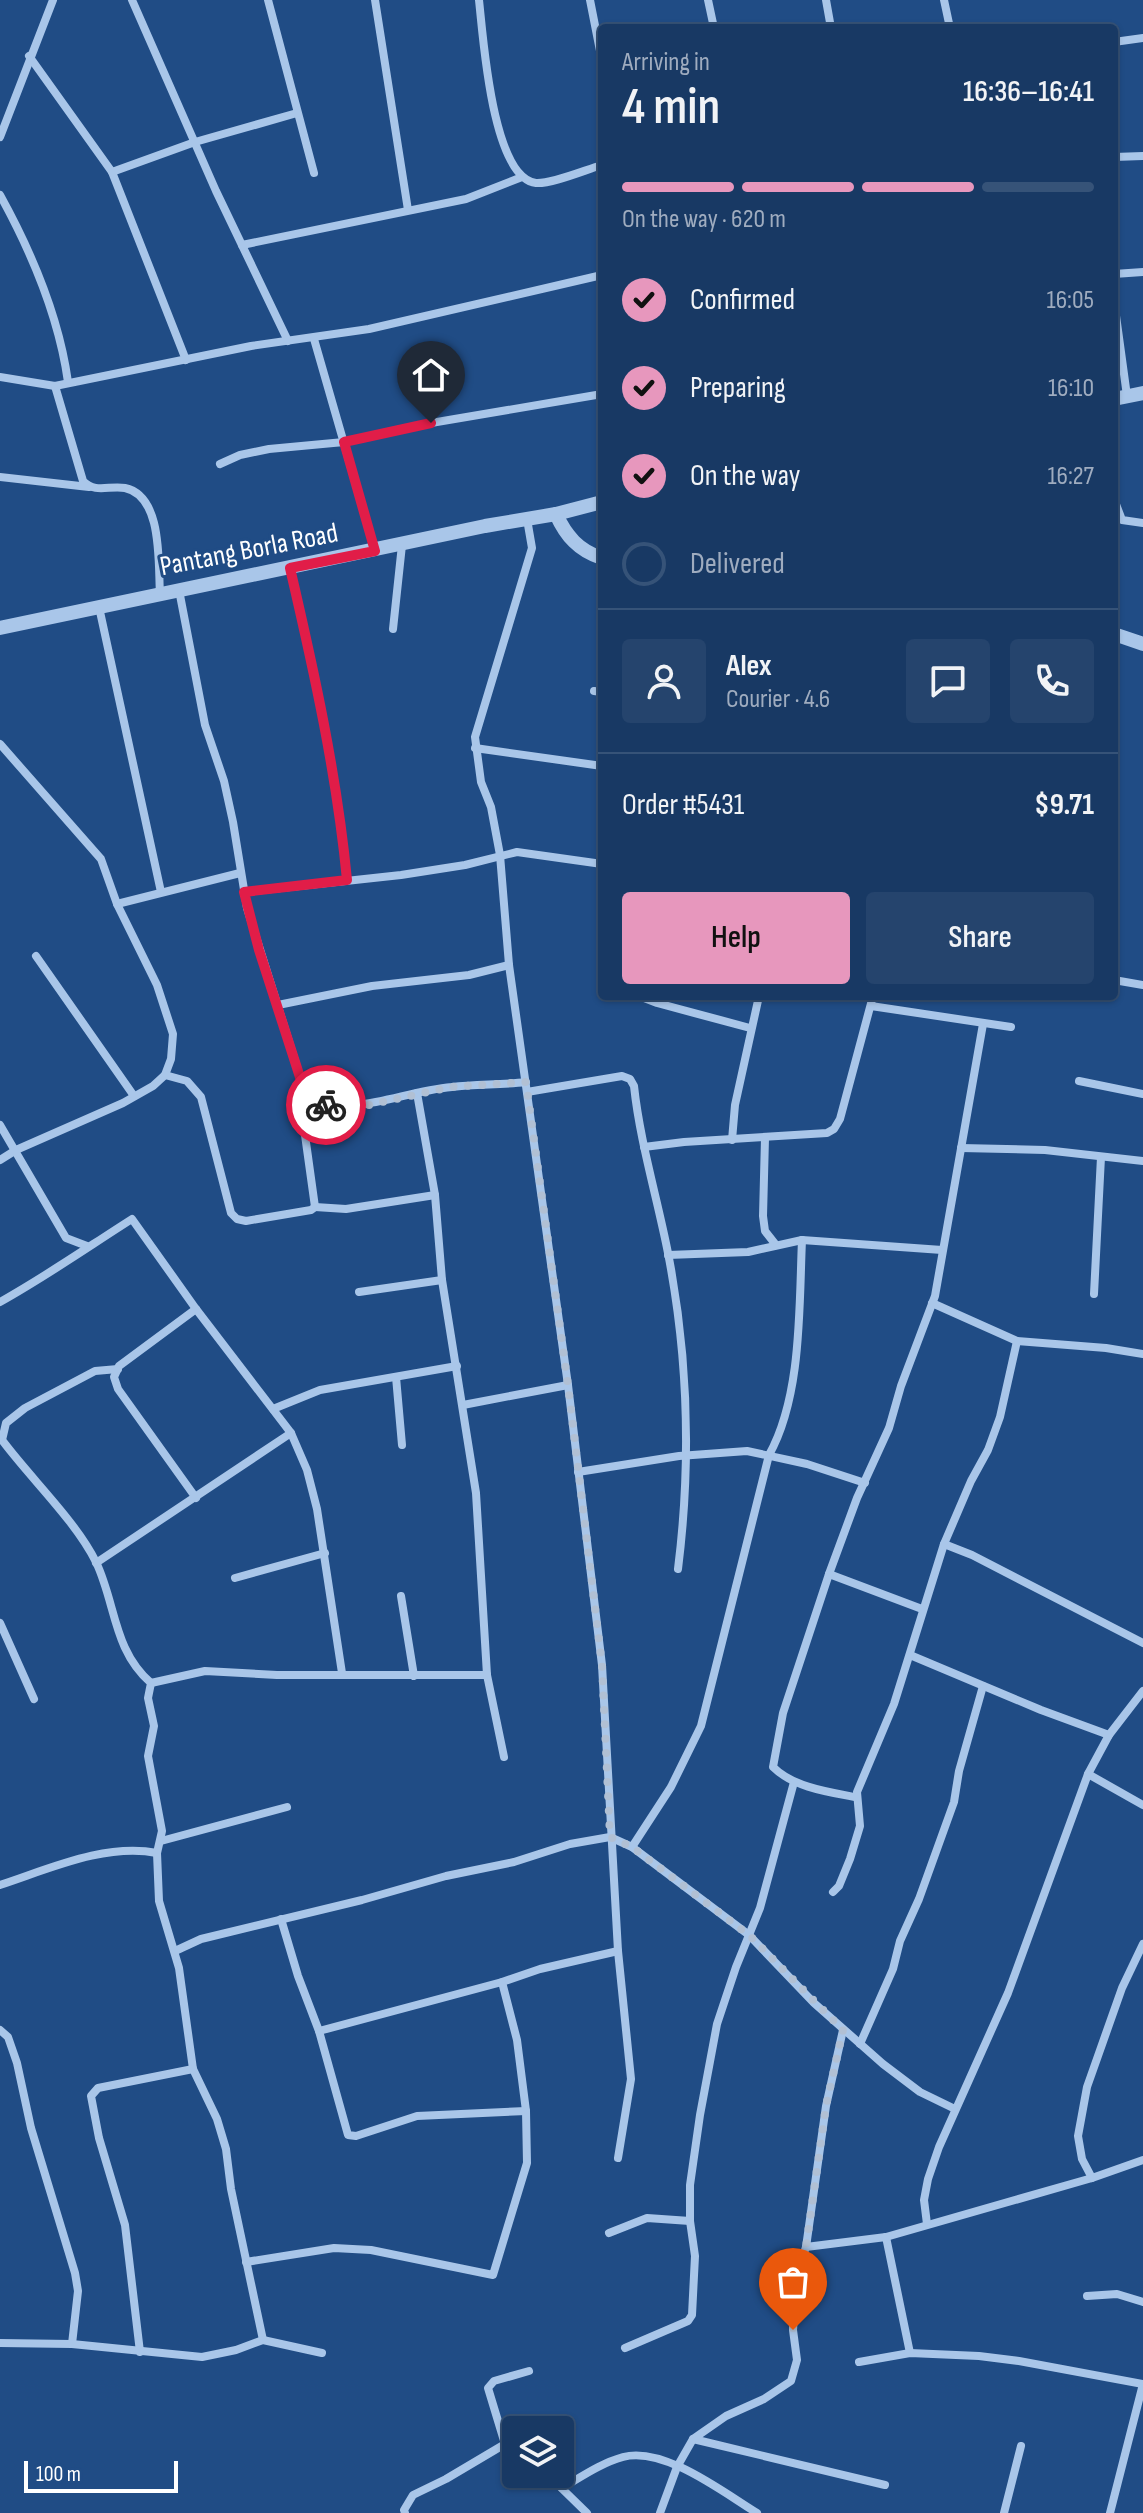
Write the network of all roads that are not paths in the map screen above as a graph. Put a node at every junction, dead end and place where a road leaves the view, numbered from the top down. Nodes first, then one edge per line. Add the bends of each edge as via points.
1 (63, 0) edge
2 (132, 0) edge
3 (268, 0) edge
4 (375, 0) edge
5 (479, 0) edge
6 (590, 0) edge
7 (708, 0) edge
8 (826, 0) edge
9 (944, 0) edge
10 (52, 2) edge
11 (713, 24) edge
12 (830, 24) edge
13 (949, 24) edge
14 (1143, 38) edge
15 (598, 41) edge
16 (1118, 41) edge
17 (29, 56) junction
18 (297, 113) junction
19 (0, 137) edge
20 (195, 142) junction
21 (1143, 156) edge
22 (1118, 157) edge
23 (598, 166) edge
24 (112, 172) junction
25 (314, 173) dead end
26 (522, 177) junction
27 (0, 195) edge
28 (408, 210) junction
29 (242, 245) junction
30 (1143, 272) edge
31 (1118, 274) edge
32 (598, 276) edge
33 (314, 339) junction
34 (288, 341) junction
35 (186, 360) junction
36 (1118, 366) edge
37 (0, 377) edge
38 (68, 382) junction
39 (55, 386) junction
40 (1143, 393) edge
41 (598, 395) edge
42 (1120, 398) edge
43 (344, 442) junction
44 (220, 464) dead end
45 (0, 477) edge
46 (90, 487) junction
47 (598, 503) edge
48 (1118, 510) edge
49 (556, 514) junction
50 (527, 519) junction
51 (1143, 523) edge
52 (402, 545) junction
53 (375, 551) junction
54 (598, 556) edge
55 (290, 568) junction
56 (179, 590) junction
57 (160, 594) junction
58 (98, 606) junction
59 (0, 628) edge
60 (393, 629) dead end
61 (1118, 639) edge
62 (1143, 644) edge
63 (0, 744) edge
64 (475, 748) junction
65 (598, 765) edge
66 (500, 855) junction
67 (598, 863) edge
68 (240, 873) junction
69 (347, 880) junction
70 (161, 892) junction
71 (244, 892) junction
72 (117, 904) junction
73 (36, 956) dead end
74 (509, 965) junction
75 (1118, 981) edge
76 (1143, 985) edge
77 (649, 1000) edge
78 (758, 1000) edge
79 (872, 1000) edge
80 (278, 1005) junction
81 (871, 1006) junction
82 (983, 1024) junction
83 (1011, 1027) dead end
84 (750, 1028) junction
85 (165, 1075) junction
86 (1079, 1081) dead end
87 (526, 1087) junction
88 (417, 1093) junction
89 (1143, 1094) edge
90 (134, 1096) junction
91 (307, 1099) junction
92 (0, 1125) edge
93 (765, 1138) junction
94 (732, 1140) junction
95 (644, 1147) junction
96 (961, 1148) junction
97 (16, 1150) junction
98 (1101, 1157) junction
99 (0, 1160) edge
100 (1143, 1161) edge
101 (435, 1195) junction
102 (315, 1207) junction
103 (802, 1240) junction
104 (776, 1245) junction
105 (87, 1246) junction
106 (942, 1250) junction
107 (668, 1255) junction
108 (442, 1280) junction
109 (359, 1292) dead end
110 (1094, 1294) dead end
111 (0, 1302) edge
112 (932, 1303) junction
113 (196, 1309) junction
114 (1017, 1341) junction
115 (1143, 1353) edge
116 (457, 1366) junction
117 (118, 1369) junction
118 (396, 1377) junction
119 (568, 1385) junction
120 (463, 1405) junction
121 (273, 1409) junction
122 (291, 1433) junction
123 (402, 1445) dead end
124 (769, 1455) junction
125 (684, 1456) junction
126 (578, 1472) junction
127 (865, 1483) junction
128 (196, 1498) junction
129 (944, 1544) junction
130 (325, 1553) junction
131 (96, 1563) junction
132 (678, 1569) dead end
133 (829, 1574) junction
134 (235, 1578) dead end
135 (401, 1596) dead end
136 (922, 1609) junction
137 (0, 1623) edge
138 (1143, 1643) edge
139 (910, 1655) junction
140 (342, 1673) junction
141 (487, 1675) junction
142 (414, 1676) junction
143 (151, 1683) junction
144 (983, 1686) junction
145 (1143, 1691) edge
146 (34, 1699) dead end
147 (1109, 1735) junction
148 (504, 1757) dead end
149 (1088, 1774) junction
150 (794, 1782) junction
151 (855, 1797) junction
152 (1143, 1805) edge
153 (287, 1807) dead end
154 (610, 1837) junction
155 (161, 1841) junction
156 (632, 1847) junction
157 (157, 1853) junction
158 (0, 1885) edge
159 (833, 1892) dead end
160 (281, 1919) junction
161 (749, 1935) junction
162 (1143, 1944) edge
163 (175, 1951) junction
164 (618, 1951) junction
165 (502, 1982) junction
166 (0, 2030) edge
167 (843, 2030) junction
168 (319, 2031) junction
169 (860, 2044) junction
170 (193, 2069) junction
171 (955, 2109) junction
172 (526, 2111) junction
173 (618, 2158) dead end
174 (1143, 2160) edge
175 (1092, 2178) junction
176 (690, 2221) junction
177 (927, 2224) junction
178 (609, 2233) dead end
179 (886, 2237) junction
180 (806, 2247) junction
181 (246, 2262) junction
182 (1087, 2296) dead end
183 (1143, 2302) edge
184 (263, 2340) junction
185 (0, 2343) edge
186 (72, 2344) junction
187 (625, 2348) dead end
188 (140, 2352) junction
189 (322, 2353) dead end
190 (910, 2353) junction
191 (859, 2362) dead end
192 (529, 2371) dead end
193 (1143, 2384) edge
194 (502, 2434) edge
195 (693, 2439) junction
196 (502, 2445) edge
197 (1021, 2446) dead end
198 (677, 2467) junction
199 (574, 2481) edge
200 (885, 2485) dead end
201 (562, 2488) edge
202 (405, 2513) edge
203 (587, 2513) edge
204 (660, 2513) edge
205 (757, 2513) edge
206 (1004, 2513) edge
207 (1110, 2513) edge

1 - 10 street
2 - 20 street
3 - 18 street
4 - 28 street
5 - 26 street via 499,128 508,159
6 - 15 street
7 - 11 street
8 - 12 street
9 - 13 street
10 - 17 street
14 - 16 street
17 - 19 street
17 - 24 street
18 - 20 street
18 - 25 street
20 - 24 street
20 - 29 street
21 - 22 street
23 - 26 street via 540,183
24 - 35 street
26 - 28 street via 472,198
27 - 38 street via 59,330
28 - 29 street
29 - 34 street
30 - 31 street
32 - 33 street
33 - 34 street
33 - 43 street
34 - 35 street
35 - 38 street
36 - 42 street
37 - 39 street
38 - 39 street
39 - 46 street via 83,481
40 - 42 street
41 - 43 street
43 - 44 street via 269,449
43 - 53 street
45 - 46 street
46 - 57 street via 126,488 144,499 154,520
47 - 49 street, Pantang Borla Road
48 - 51 street via 1122,520
49 - 50 street, Pantang Borla Road
49 - 54 street via 571,539
50 - 52 street, Pantang Borla Road
50 - 64 street via 532,548
52 - 53 street, Pantang Borla Road
52 - 60 street
53 - 55 street, Pantang Borla Road
55 - 56 street, Pantang Borla Road
55 - 69 street via 334,777
56 - 57 street, Pantang Borla Road
56 - 68 street
57 - 58 street, Pantang Borla Road
58 - 59 street, Pantang Borla Road
58 - 70 street
61 - 62 street
63 - 72 street via 101,859
64 - 65 street
64 - 66 street
66 - 67 street via 517,852
66 - 69 street via 465,865
66 - 74 street
68 - 70 street
68 - 71 street
69 - 71 street
70 - 72 street
71 - 80 street
72 - 85 street via 157,985 173,1034
73 - 90 street
74 - 80 street
74 - 87 street
75 - 76 street
77 - 84 street
78 - 84 street
79 - 81 street
80 - 91 street
81 - 82 street
81 - 93 street via 834,1129
82 - 83 street
82 - 96 street
84 - 94 street
85 - 90 street
85 - 102 street via 187,1081 201,1097 231,1213 237,1219
86 - 89 street
87 - 88 street via 451,1087
87 - 95 street via 630,1079
87 - 119 street
88 - 91 street via 364,1106
88 - 101 street
90 - 97 street
91 - 102 street via 305,1135
92 - 97 street
93 - 94 street
93 - 104 street via 763,1216 765,1231
94 - 95 street
95 - 107 street
96 - 98 street
96 - 106 street
97 - 99 street
97 - 105 street via 66,1238
98 - 100 street
98 - 110 street
101 - 102 street via 346,1209
101 - 108 street
103 - 104 street
103 - 106 street
103 - 124 street via 792,1390 780,1436
104 - 107 street via 748,1252
105 - 111 street
105 - 113 street via 132,1219
106 - 112 street
107 - 125 street via 686,1380
108 - 109 street
108 - 116 street
112 - 114 street
112 - 127 street
113 - 117 street
113 - 121 street
114 - 115 street
114 - 129 street via 1000,1417
116 - 118 street
116 - 120 street
117 - 128 street via 118,1389
117 - 131 street via 95,1371 25,1408 6,1423 2,1434
118 - 121 street via 310,1392
118 - 123 street
119 - 120 street
119 - 126 street
120 - 141 street via 476,1493
121 - 122 street
122 - 128 street
122 - 130 street via 307,1470
124 - 125 street via 747,1451
124 - 127 street
124 - 156 street via 701,1726 664,1800
125 - 126 street
125 - 132 street
126 - 154 street via 602,1665
127 - 133 street
128 - 131 street
129 - 136 street
129 - 138 street
130 - 134 street
130 - 140 street
131 - 143 street via 134,1669
133 - 136 street
133 - 150 street via 774,1753 773,1767
135 - 142 street
136 - 139 street
137 - 146 street
139 - 144 street
139 - 151 street
140 - 142 street
140 - 143 street via 205,1671
141 - 142 street
141 - 148 street
143 - 155 street via 148,1698 154,1726 148,1756
144 - 147 street
144 - 169 street via 954,1802
145 - 147 street
147 - 149 street
149 - 152 street
149 - 171 street via 1008,1993
150 - 151 street
150 - 161 street
151 - 159 street via 860,1826
153 - 155 street
154 - 156 street
154 - 160 street
154 - 164 street
155 - 157 street
156 - 161 street
157 - 158 street via 124,1850
157 - 163 street via 159,1901
160 - 163 street
160 - 168 street
161 - 167 street
161 - 176 street via 717,2024 695,2145
162 - 175 street via 1087,2087 1078,2136
163 - 170 street
164 - 165 street
164 - 173 street via 631,2079
165 - 168 street
165 - 172 street via 517,2040
166 - 186 street via 17,2063 75,2273
167 - 169 street
167 - 180 street
168 - 172 street via 350,2136 417,2116
169 - 171 street via 920,2092
170 - 181 street via 226,2149
170 - 188 street via 98,2088 91,2096 125,2225
171 - 177 street via 928,2179
172 - 181 street via 527,2163 493,2275 371,2250 334,2248
174 - 175 street
175 - 177 street
176 - 178 street via 647,2218
176 - 187 street via 695,2256 692,2315
177 - 179 street
179 - 180 street
179 - 190 street
180 - 195 street via 796,2284 797,2360 791,2381
181 - 184 street
182 - 183 street via 1117,2294
184 - 188 street via 202,2357
184 - 189 street
185 - 186 street
186 - 188 street
190 - 191 street
190 - 193 street via 1019,2361
192 - 194 street via 494,2381 488,2388
193 - 207 street
195 - 198 street
195 - 200 street
196 - 202 street via 413,2495
197 - 206 street
198 - 199 street via 656,2458 624,2457
198 - 204 street
198 - 205 street
201 - 203 street

